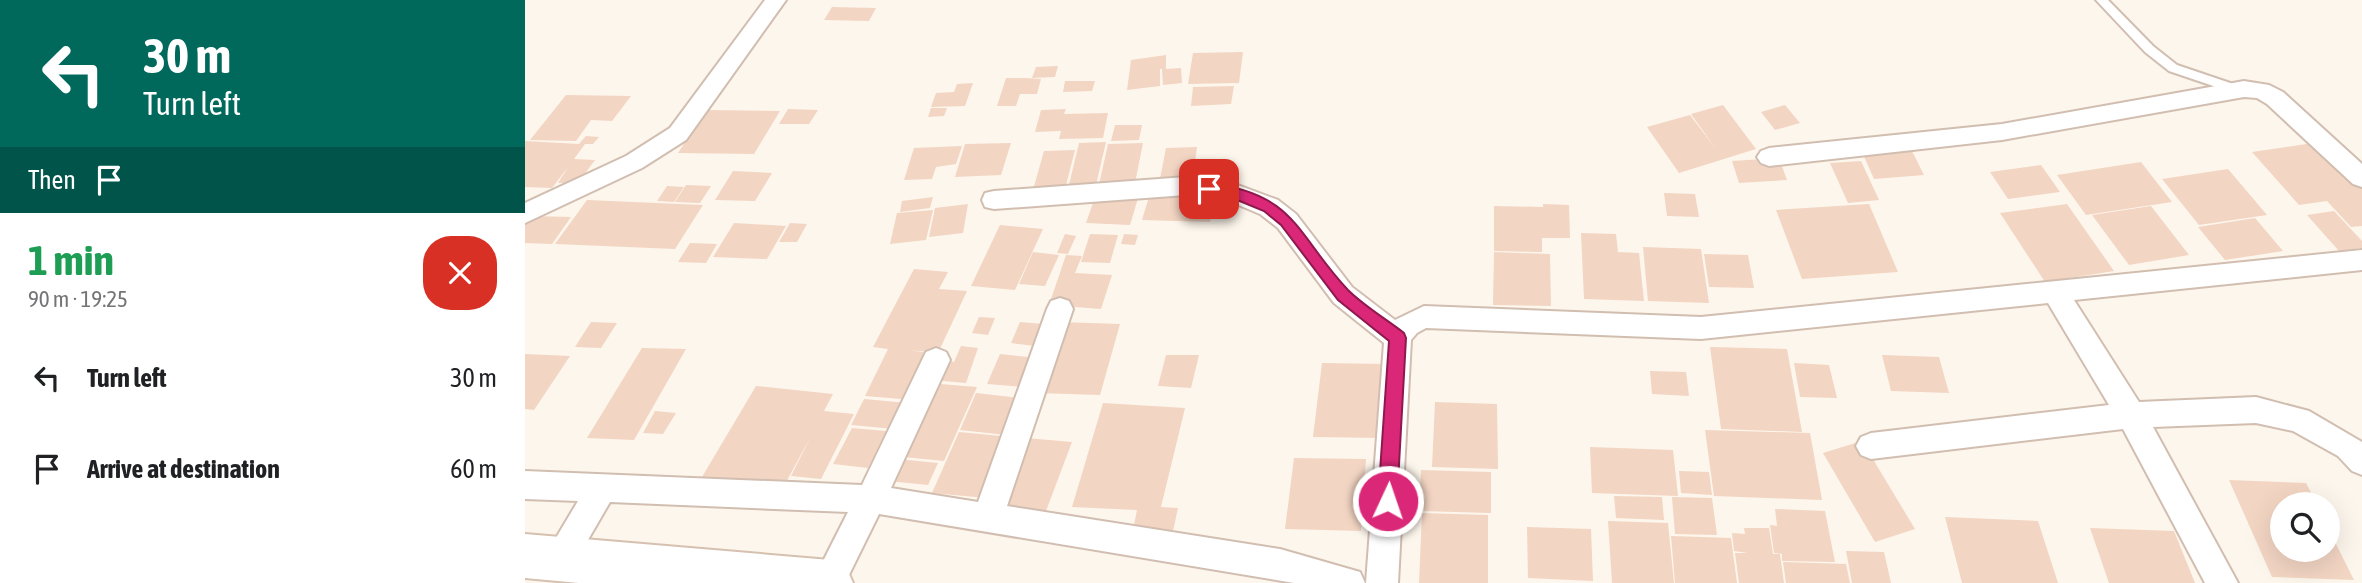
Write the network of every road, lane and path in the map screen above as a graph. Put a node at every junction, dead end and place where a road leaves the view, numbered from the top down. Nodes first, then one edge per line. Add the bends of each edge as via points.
1 (776, 0) edge
2 (2102, 0) edge
3 (2238, 90) junction
4 (1769, 157) dead end
5 (2362, 178) edge
6 (994, 200) dead end
7 (525, 214) edge
8 (2362, 260) edge
9 (2056, 294) junction
10 (1060, 309) dead end
11 (1398, 338) junction
12 (936, 360) dead end
13 (2131, 415) junction
14 (1871, 446) dead end
15 (2362, 462) edge
16 (525, 485) edge
17 (601, 490) junction
18 (871, 499) junction
19 (988, 518) junction
20 (543, 557) edge
21 (829, 583) edge
22 (1349, 583) edge
23 (1383, 583) edge
24 (2222, 583) edge

1 - 7 street via 678,134 634,162
2 - 3 lane via 2173,68
3 - 4 street via 2002,132
3 - 5 street via 2261,90 2275,98
6 - 11 street via 1187,186 1232,192 1269,207 1287,221 1343,295
8 - 9 street
9 - 11 street via 1701,328 1424,317 1407,325
9 - 13 street
10 - 19 street
11 - 23 street
12 - 18 street
13 - 14 street
13 - 15 street via 2256,410 2299,420 2348,447
13 - 24 street
16 - 17 street
17 - 18 street
17 - 20 street
18 - 19 street
18 - 21 street
19 - 22 street via 1280,564
20 - 21 street

